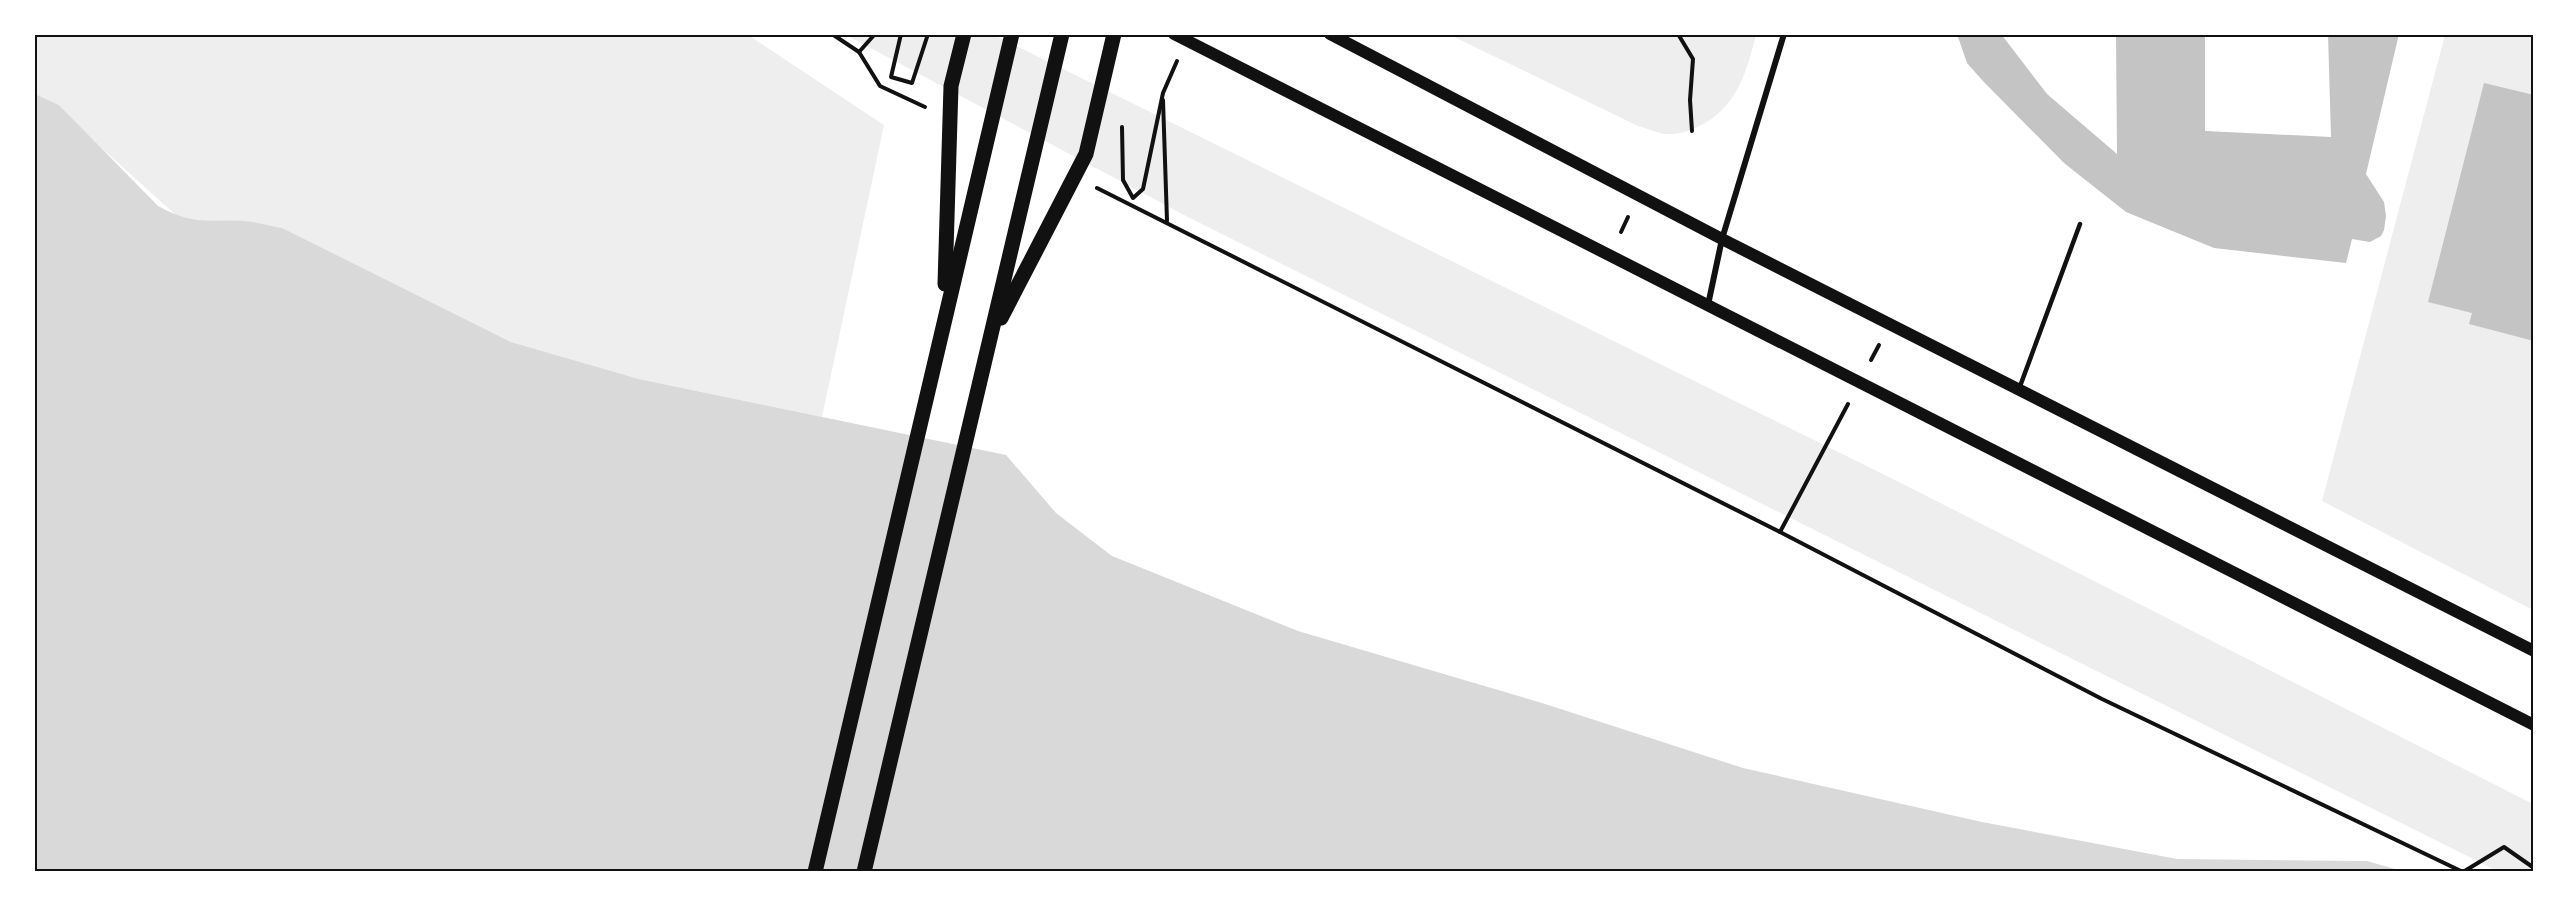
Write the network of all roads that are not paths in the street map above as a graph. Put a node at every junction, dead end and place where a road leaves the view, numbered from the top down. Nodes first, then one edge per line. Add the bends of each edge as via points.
1 (964, 34) edge
2 (1012, 34) edge
3 (1062, 34) edge
4 (1114, 34) edge
5 (1330, 34) edge
6 (1784, 34) edge
7 (1180, 37) edge
8 (2080, 224) dead end
9 (1722, 239) junction
10 (1708, 306) junction
11 (944, 317) junction
12 (990, 340) junction
13 (2019, 389) junction
14 (2534, 651) edge
15 (2534, 725) edge
16 (815, 872) edge
17 (864, 872) edge

1 - 11 main road via 951,86
2 - 11 main road
3 - 12 main road
4 - 12 main road via 1086,154
5 - 9 main road
6 - 9 street
7 - 10 main road
8 - 13 lane
9 - 10 street
9 - 13 main road
10 - 15 main road
11 - 16 main road
12 - 17 main road
13 - 14 main road

